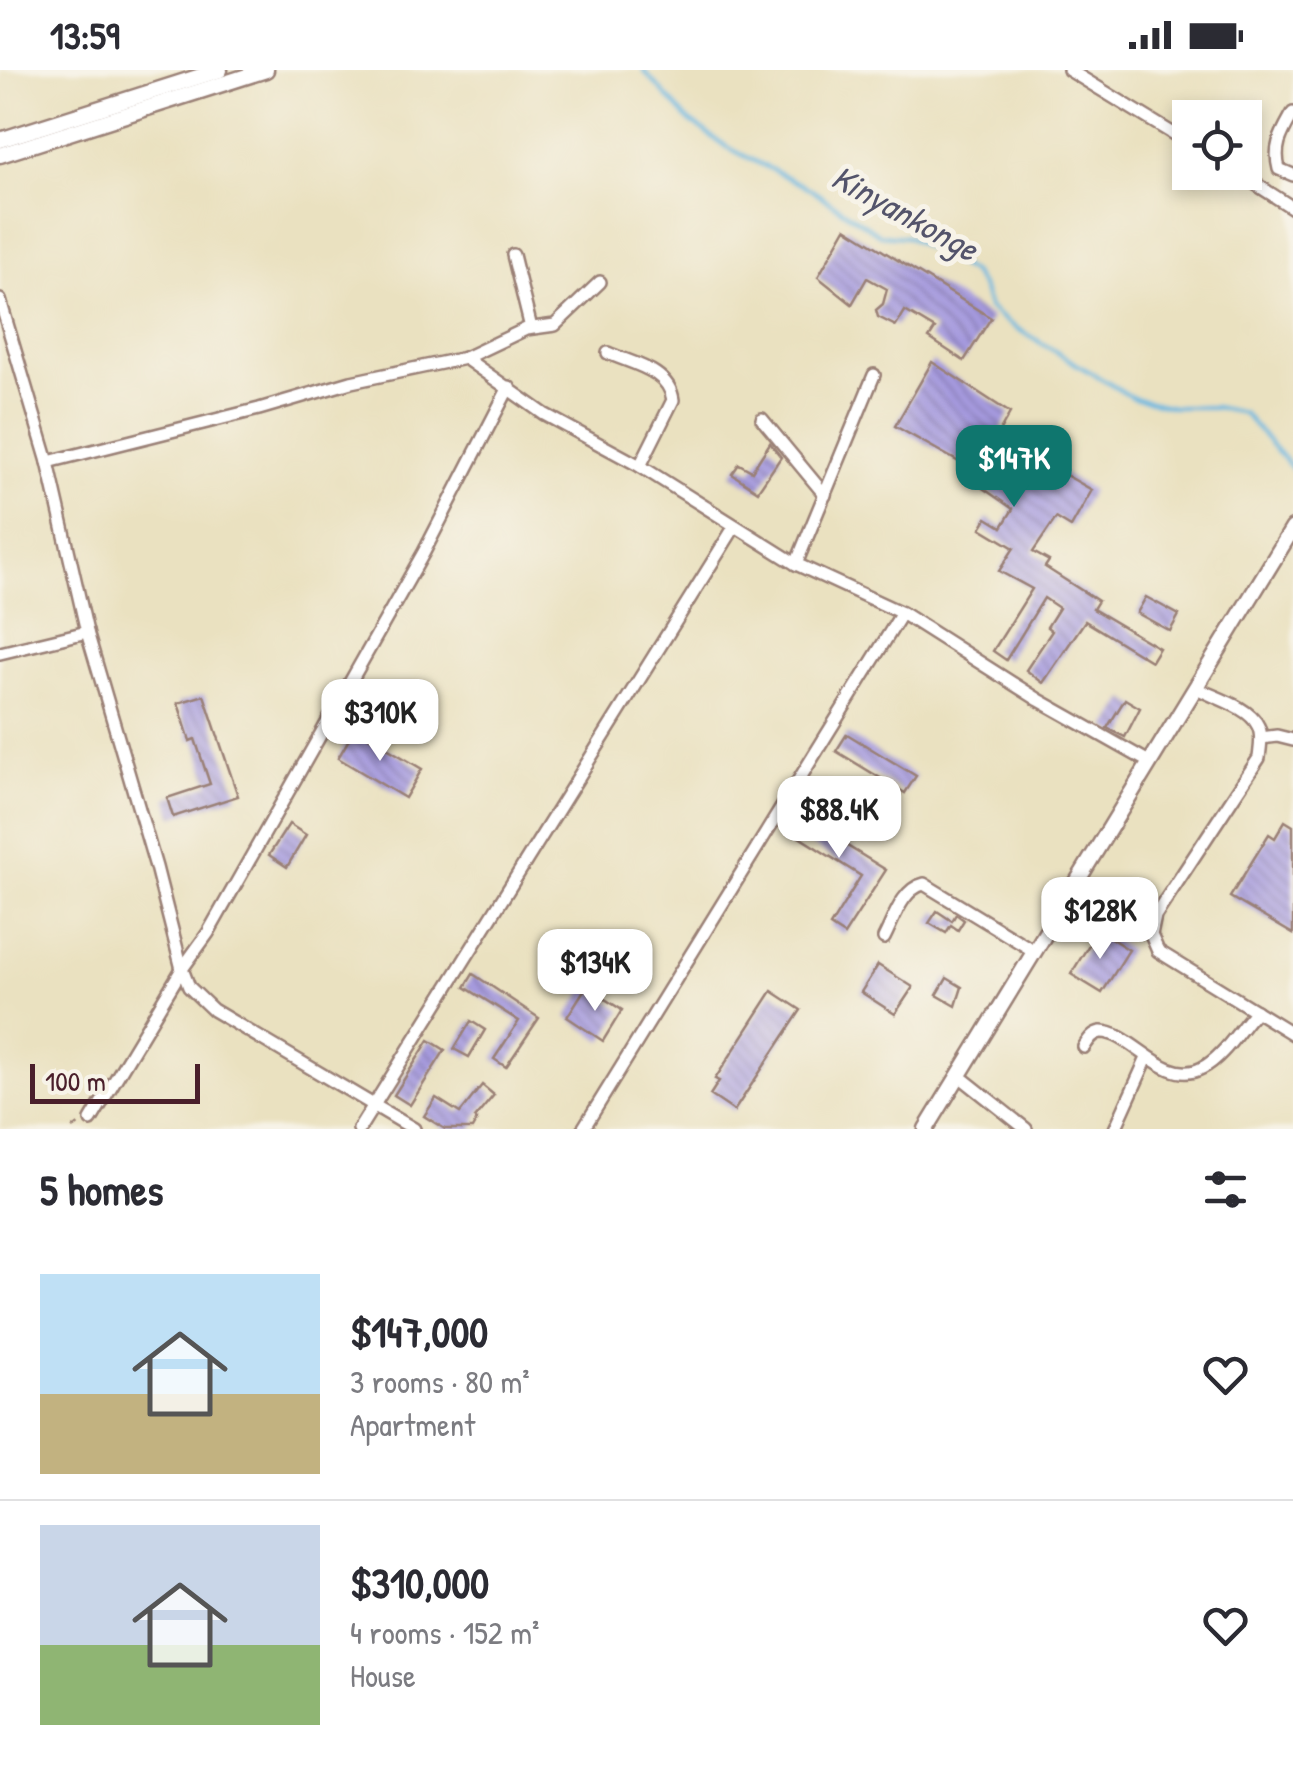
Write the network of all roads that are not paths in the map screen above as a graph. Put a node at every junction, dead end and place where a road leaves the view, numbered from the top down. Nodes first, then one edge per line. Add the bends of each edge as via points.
1 (220, 70) edge
2 (266, 70) edge
3 (1069, 70) edge
4 (1293, 113) edge
5 (1172, 133) edge
6 (0, 140) edge
7 (0, 155) edge
8 (1293, 176) edge
9 (1262, 188) edge
10 (1293, 208) edge
11 (514, 255) dead end
12 (600, 282) dead end
13 (0, 300) edge
14 (532, 328) junction
15 (608, 353) dead end
16 (465, 358) junction
17 (874, 375) dead end
18 (508, 387) junction
19 (762, 419) dead end
20 (48, 462) junction
21 (640, 466) junction
22 (825, 496) junction
23 (735, 526) junction
24 (1293, 528) edge
25 (796, 564) junction
26 (902, 613) junction
27 (87, 632) junction
28 (0, 653) edge
29 (1196, 688) junction
30 (1261, 738) junction
31 (1293, 740) edge
32 (1149, 762) junction
33 (884, 938) dead end
34 (1034, 951) junction
35 (182, 969) junction
36 (1256, 1010) junction
37 (1293, 1034) edge
38 (1084, 1047) dead end
39 (1147, 1058) junction
40 (958, 1075) junction
41 (374, 1105) junction
42 (91, 1120) dead end
43 (931, 1127) edge
44 (359, 1129) edge
45 (414, 1129) edge
46 (582, 1129) edge
47 (1026, 1129) edge
48 (1114, 1129) edge

1 - 6 main road
2 - 7 main road
3 - 5 street
4 - 8 street via 1276,155 1280,169
9 - 10 street
11 - 14 street
12 - 14 street via 555,325
13 - 20 street
14 - 16 street
15 - 21 street via 664,378 671,388 673,400
16 - 18 street
16 - 20 street
17 - 22 street
18 - 21 street
18 - 35 street via 415,569
19 - 22 street
20 - 27 street
21 - 23 street
22 - 25 street
23 - 25 street
23 - 41 street
24 - 29 main road
25 - 26 street
26 - 32 street
26 - 46 street
27 - 28 street
27 - 35 street
29 - 30 street via 1243,712 1258,724
29 - 32 main road
30 - 31 street
30 - 36 street via 1259,758 1154,916 1151,935 1158,951
32 - 34 main road
33 - 34 street via 905,896 924,884
34 - 40 main road
35 - 41 street via 214,1010
35 - 42 street
36 - 37 street
36 - 39 street via 1203,1068 1173,1069
38 - 39 street via 1101,1032
39 - 48 street
40 - 43 main road
40 - 47 street
41 - 44 street
41 - 45 street

